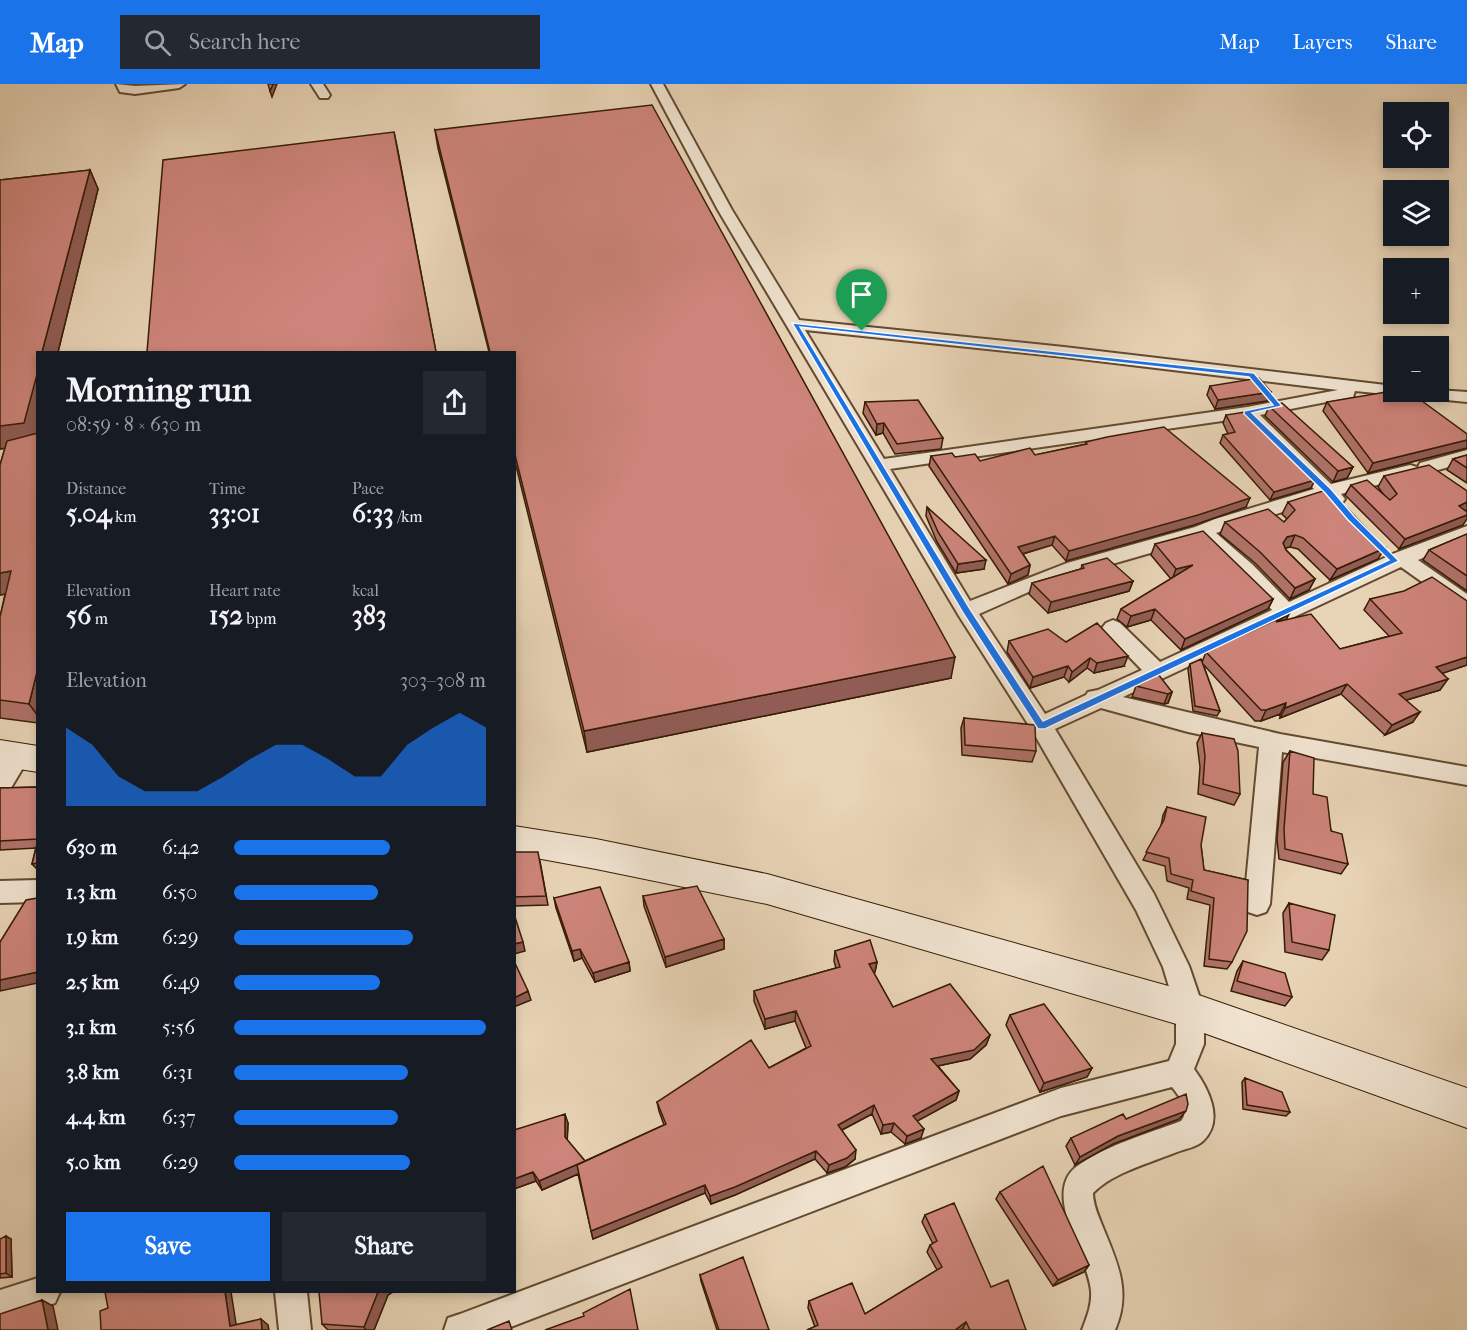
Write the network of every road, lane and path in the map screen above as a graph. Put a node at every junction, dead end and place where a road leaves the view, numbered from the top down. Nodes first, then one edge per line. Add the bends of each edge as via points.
1 (122, 84) edge
2 (179, 84) edge
3 (317, 84) edge
4 (657, 84) edge
5 (324, 95) dead end
6 (795, 324) junction
7 (1252, 375) junction
8 (1369, 389) junction
9 (1383, 390) edge
10 (1449, 395) edge
11 (1467, 396) edge
12 (1278, 406) junction
13 (1247, 412) junction
14 (1467, 456) edge
15 (880, 465) junction
16 (1427, 467) junction
17 (1444, 478) edge
18 (1328, 491) junction
19 (1343, 509) edge
20 (1202, 532) junction
21 (1467, 532) edge
22 (1379, 546) edge
23 (1398, 560) junction
24 (1467, 604) edge
25 (966, 611) junction
26 (1287, 613) junction
27 (1113, 628) dead end
28 (1156, 671) junction
29 (1096, 698) junction
30 (1041, 726) junction
31 (1271, 741) junction
32 (18, 756) edge
33 (1467, 776) edge
34 (0, 786) edge
35 (516, 840) edge
36 (36, 891) edge
37 (0, 892) edge
38 (1257, 904) dead end
39 (1188, 1003) junction
40 (1178, 1072) junction
41 (1467, 1108) edge
42 (41, 1293) edge
43 (291, 1293) edge
44 (0, 1306) edge
45 (295, 1330) edge
46 (460, 1330) edge
47 (1098, 1330) edge

1 - 2 street via 124,89 135,90
3 - 5 street
4 - 6 street via 725,210
6 - 7 street
6 - 15 street
7 - 8 street
7 - 12 street
8 - 9 street
8 - 12 street
10 - 11 street
12 - 13 street
13 - 15 street
13 - 18 street
14 - 16 street
15 - 25 street
16 - 17 street
16 - 18 street
18 - 19 street
18 - 20 street
20 - 25 street via 1074,568
20 - 26 street
21 - 23 street
22 - 23 street
23 - 24 street
23 - 26 street via 1319,585
25 - 30 street
26 - 28 street
27 - 28 street
28 - 29 street
29 - 30 street
29 - 31 street via 1140,712
30 - 39 street via 1146,902 1176,966
31 - 33 street
31 - 38 street
32 - 34 street
35 - 39 main road via 767,889 1038,968
36 - 37 street
39 - 40 street via 1190,1044
39 - 41 main road
40 - 46 street via 1061,1102
40 - 47 street via 1194,1090 1198,1108 1196,1128 1112,1164 1079,1186 1079,1206 1100,1259 1108,1299 1105,1322
42 - 44 street
43 - 45 street

